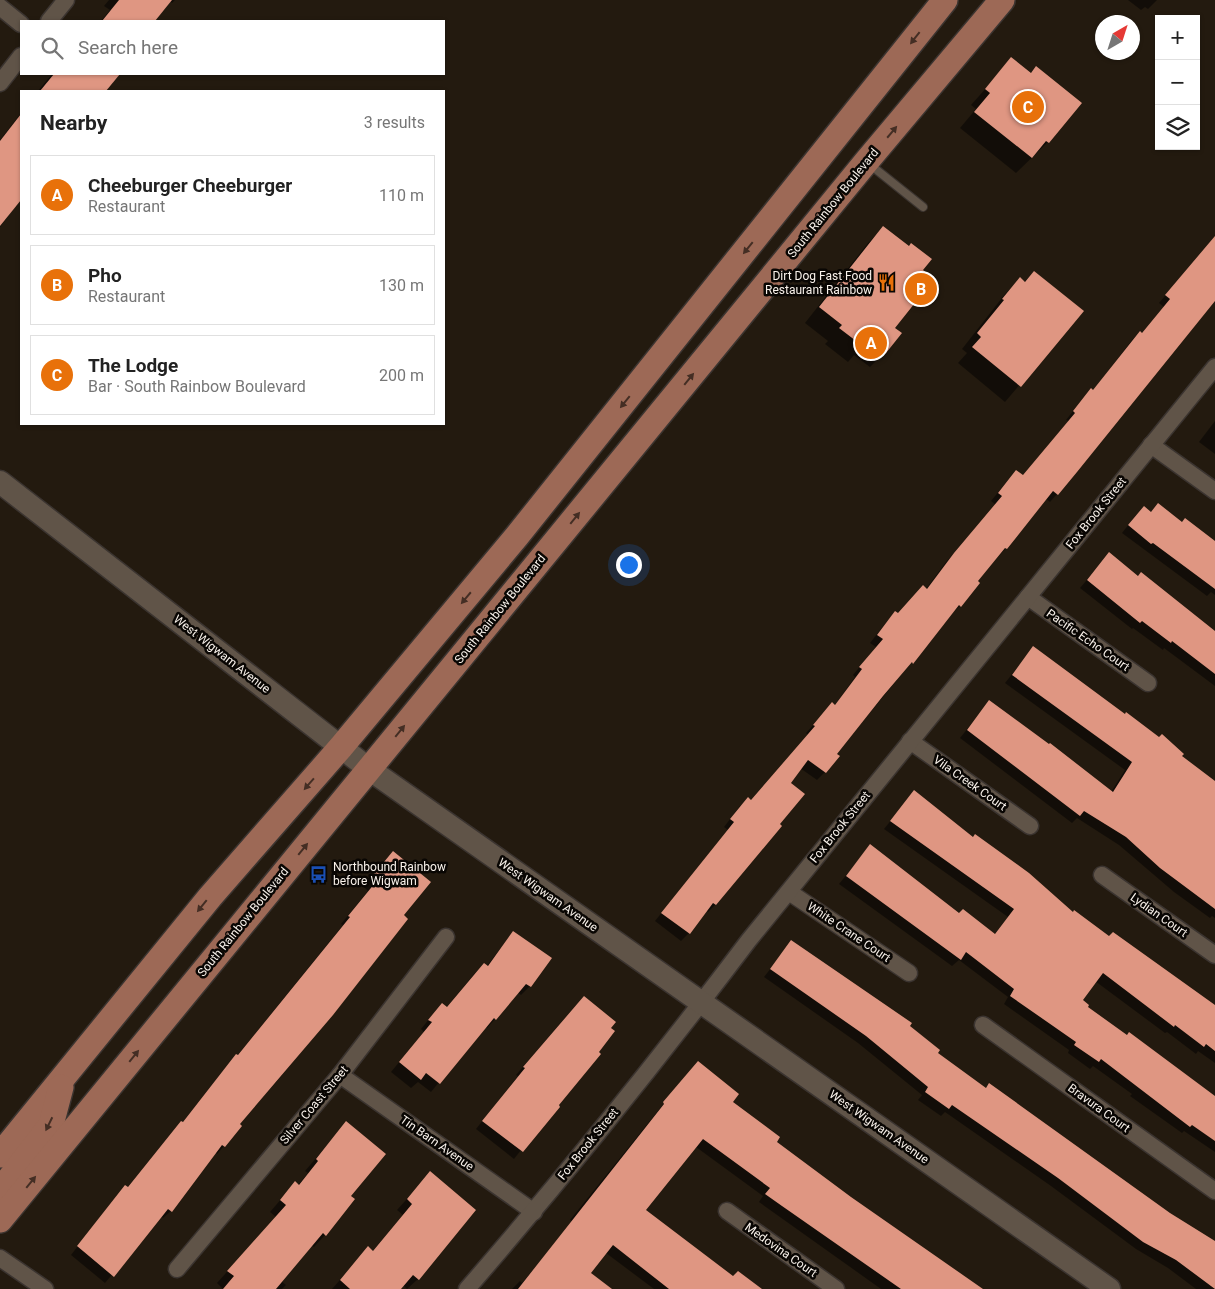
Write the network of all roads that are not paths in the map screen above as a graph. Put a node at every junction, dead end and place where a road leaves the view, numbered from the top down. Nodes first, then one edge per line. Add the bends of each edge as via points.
1 (66, 0) edge
2 (945, 0) edge
3 (1002, 0) edge
4 (0, 8) edge
5 (50, 20) edge
6 (20, 23) edge
7 (20, 57) edge
8 (0, 83) edge
9 (860, 107) junction
10 (866, 162) junction
11 (923, 207) dead end
12 (767, 282) junction
13 (715, 290) junction
14 (1215, 367) edge
15 (637, 442) junction
16 (1151, 445) junction
17 (0, 482) edge
18 (1215, 491) edge
19 (1028, 597) junction
20 (1148, 682) dead end
21 (910, 741) junction
22 (341, 747) junction
23 (369, 769) junction
24 (1030, 826) dead end
25 (1102, 875) dead end
26 (788, 892) junction
27 (446, 937) dead end
28 (1215, 955) edge
29 (910, 973) dead end
30 (702, 1003) junction
31 (984, 1025) dead end
32 (340, 1074) junction
33 (63, 1077) junction
34 (0, 1155) edge
35 (0, 1191) edge
36 (1215, 1191) edge
37 (727, 1211) dead end
38 (534, 1212) junction
39 (0, 1220) edge
40 (0, 1258) edge
41 (177, 1269) dead end
42 (1103, 1287) edge
43 (45, 1289) edge
44 (467, 1289) edge
45 (836, 1289) edge

1 - 5 street
2 -> 9 main road
10 -> 3 main road, South Rainbow Boulevard
4 - 6 street
7 - 8 street
9 - 12 main road via 808,196 776,236 766,265
9 -> 13 main road
10 - 11 lane
10 - 12 main road, South Rainbow Boulevard
15 -> 12 main road, South Rainbow Boulevard
13 - 15 main road via 715,312 670,369
13 -> 22 main road via 518,536
14 - 16 street, Fox Brook Street
23 -> 15 main road, South Rainbow Boulevard
16 - 18 street
16 - 19 street, Fox Brook Street
17 - 22 street, West Wigwam Avenue
19 - 20 street, Pacific Echo Court
19 - 21 street, Fox Brook Street
21 - 24 street, Vila Creek Court
21 - 26 street, Fox Brook Street
22 - 23 street, West Wigwam Avenue
22 -> 33 main road via 210,897
23 - 30 street, West Wigwam Avenue
39 -> 23 main road, South Rainbow Boulevard
25 - 28 street, Lydian Court
26 - 29 street, White Crane Court
26 - 30 street, Fox Brook Street
27 - 32 street, Silver Coast Street
30 - 38 street, Fox Brook Street
30 - 42 street, West Wigwam Avenue
31 - 36 street, Bravura Court
32 - 38 street, Tin Barn Avenue
32 - 41 street, Silver Coast Street
33 - 34 main road
33 -> 35 main road via 51,1125
37 - 45 street, Medovina Court
38 - 44 street, Fox Brook Street
40 - 43 street

